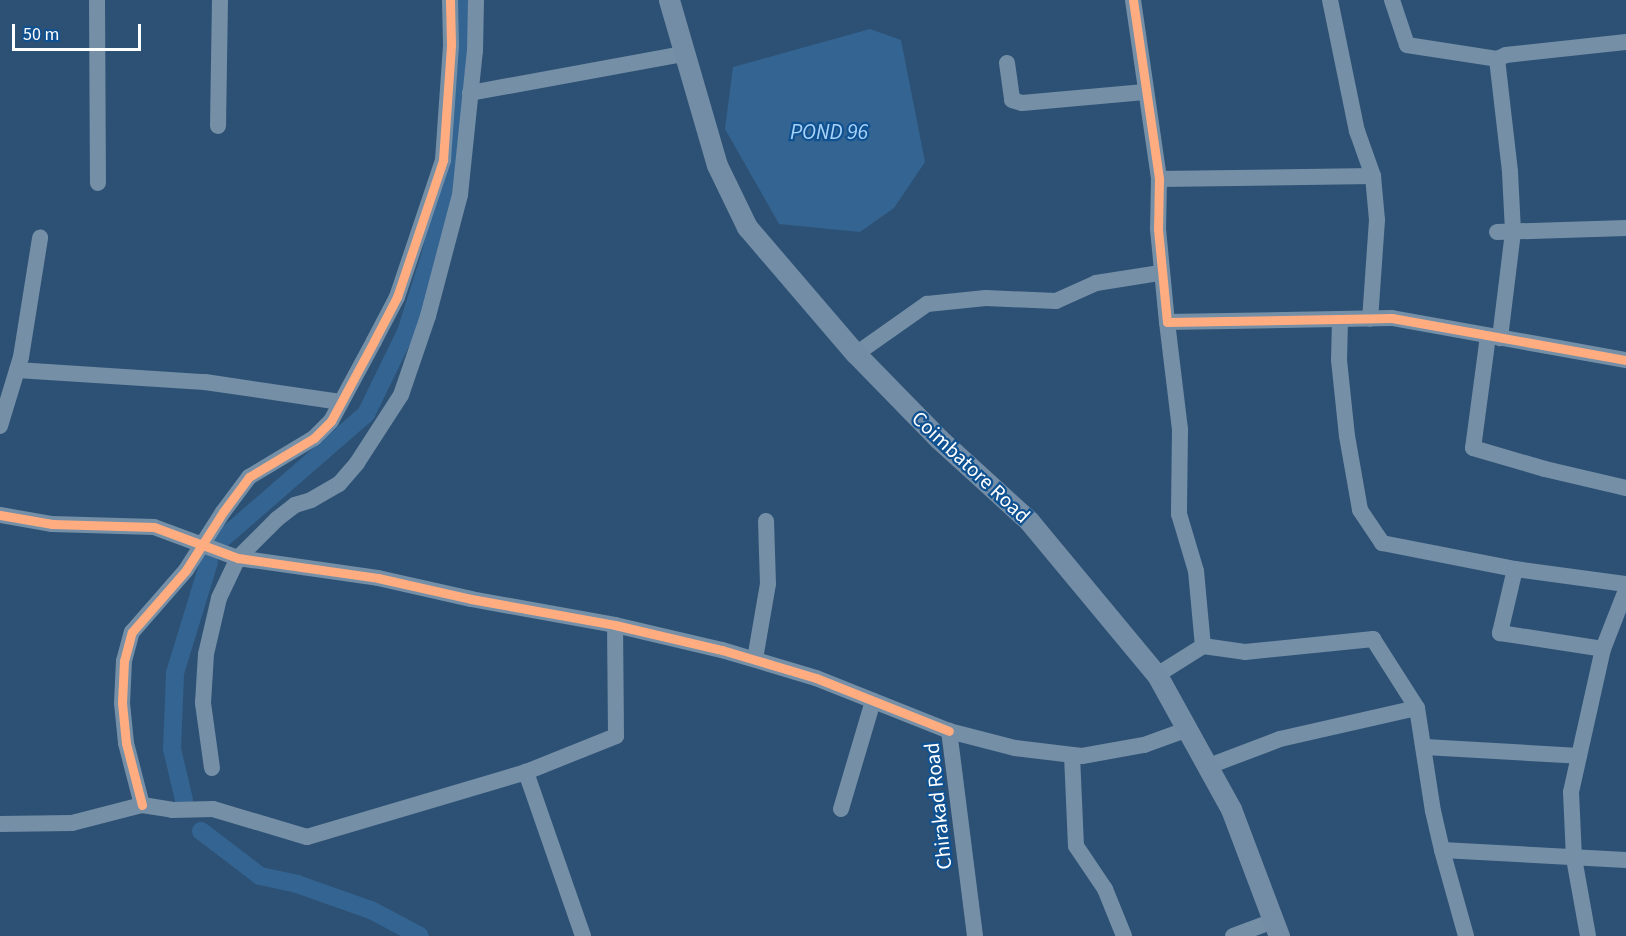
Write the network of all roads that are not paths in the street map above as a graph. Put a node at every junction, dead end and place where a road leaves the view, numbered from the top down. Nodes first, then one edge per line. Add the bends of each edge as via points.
1 (97, 0) edge
2 (220, 0) edge
3 (450, 0) edge
4 (476, 0) edge
5 (669, 0) edge
6 (1133, 0) edge
7 (1330, 0) edge
8 (1392, 0) edge
9 (1626, 42) edge
10 (683, 54) junction
11 (1497, 59) junction
12 (1007, 63) dead end
13 (1145, 92) junction
14 (470, 93) junction
15 (218, 126) dead end
16 (1373, 176) junction
17 (1159, 178) junction
18 (98, 183) dead end
19 (1626, 228) edge
20 (1505, 232) junction
21 (40, 238) dead end
22 (1160, 273) junction
23 (1370, 319) junction
24 (1340, 320) junction
25 (1167, 322) junction
26 (1494, 337) junction
27 (856, 354) junction
28 (1626, 360) edge
29 (17, 370) junction
30 (340, 402) junction
31 (0, 426) edge
32 (1626, 488) edge
33 (0, 515) edge
34 (766, 521) dead end
35 (203, 545) junction
36 (238, 558) junction
37 (1515, 569) junction
38 (1626, 584) edge
39 (1626, 590) edge
40 (615, 625) junction
41 (1203, 646) junction
42 (1603, 649) junction
43 (755, 659) junction
44 (1157, 675) junction
45 (873, 701) junction
46 (1417, 708) junction
47 (1188, 729) junction
48 (949, 731) junction
49 (1425, 747) junction
50 (1072, 755) junction
51 (1579, 756) junction
52 (1209, 766) junction
53 (212, 768) dead end
54 (526, 772) junction
55 (142, 805) junction
56 (842, 809) dead end
57 (0, 824) edge
58 (1442, 850) junction
59 (1574, 858) junction
60 (1626, 860) edge
61 (1276, 929) edge
62 (583, 936) edge
63 (975, 936) edge
64 (1124, 936) edge
65 (1233, 936) edge
66 (1466, 936) edge
67 (1588, 936) edge

1 - 18 street
2 - 15 street
3 - 30 street via 443,160 397,297
4 - 14 street
5 - 10 main road, Coimbatore Road
6 - 13 street
7 - 16 street via 1357,131
8 - 11 street via 1407,45
9 - 11 street
10 - 14 street
10 - 27 main road, Coimbatore Road via 717,165 747,227
11 - 20 street via 1510,172
12 - 13 street via 1012,100 1022,104
13 - 17 street
14 - 36 street via 460,195 428,316 401,395 339,484 295,505
16 - 17 street
16 - 23 street via 1377,220
17 - 22 street
19 - 20 street
20 - 26 street
21 - 29 street
22 - 25 street
22 - 27 street via 1096,283 1056,301 986,298 927,304
23 - 24 street
23 - 26 street via 1392,318
24 - 25 street
24 - 37 street via 1339,360 1347,436 1360,510 1382,543
25 - 41 street via 1180,429 1179,514 1196,572
26 - 28 street
26 - 32 street via 1473,447
27 - 44 main road, Coimbatore Road via 939,439 1029,521
29 - 30 street via 205,382
29 - 31 street
30 - 35 street via 331,421 314,438 249,477
33 - 35 street via 52,524 154,527
34 - 43 street via 768,584
35 - 36 street
35 - 55 street via 132,632 124,660 122,704 126,743
36 - 40 street via 378,578
36 - 53 street via 219,598 206,654 203,704
37 - 38 street
37 - 42 street via 1500,633
39 - 42 street
40 - 43 street
40 - 54 street via 616,736
41 - 44 street
41 - 46 street via 1245,652 1373,639
42 - 51 street
43 - 45 street
44 - 47 main road, Coimbatore Road
45 - 48 street
45 - 56 street
46 - 49 street
46 - 52 street via 1280,739
47 - 50 street, Chirakad Road via 1144,745
47 - 52 main road, Coimbatore Road
48 - 50 street, Chirakad Road via 1015,748
48 - 63 street, Chirakad Road
49 - 51 street
49 - 58 street
50 - 64 street via 1076,846 1105,889
51 - 59 street via 1571,792
52 - 61 main road, Coimbatore Road via 1231,809
54 - 55 street via 307,837 213,809 172,810
54 - 62 street
55 - 57 street via 72,823
58 - 59 street
58 - 66 street
59 - 60 street
59 - 67 street
61 - 65 street

